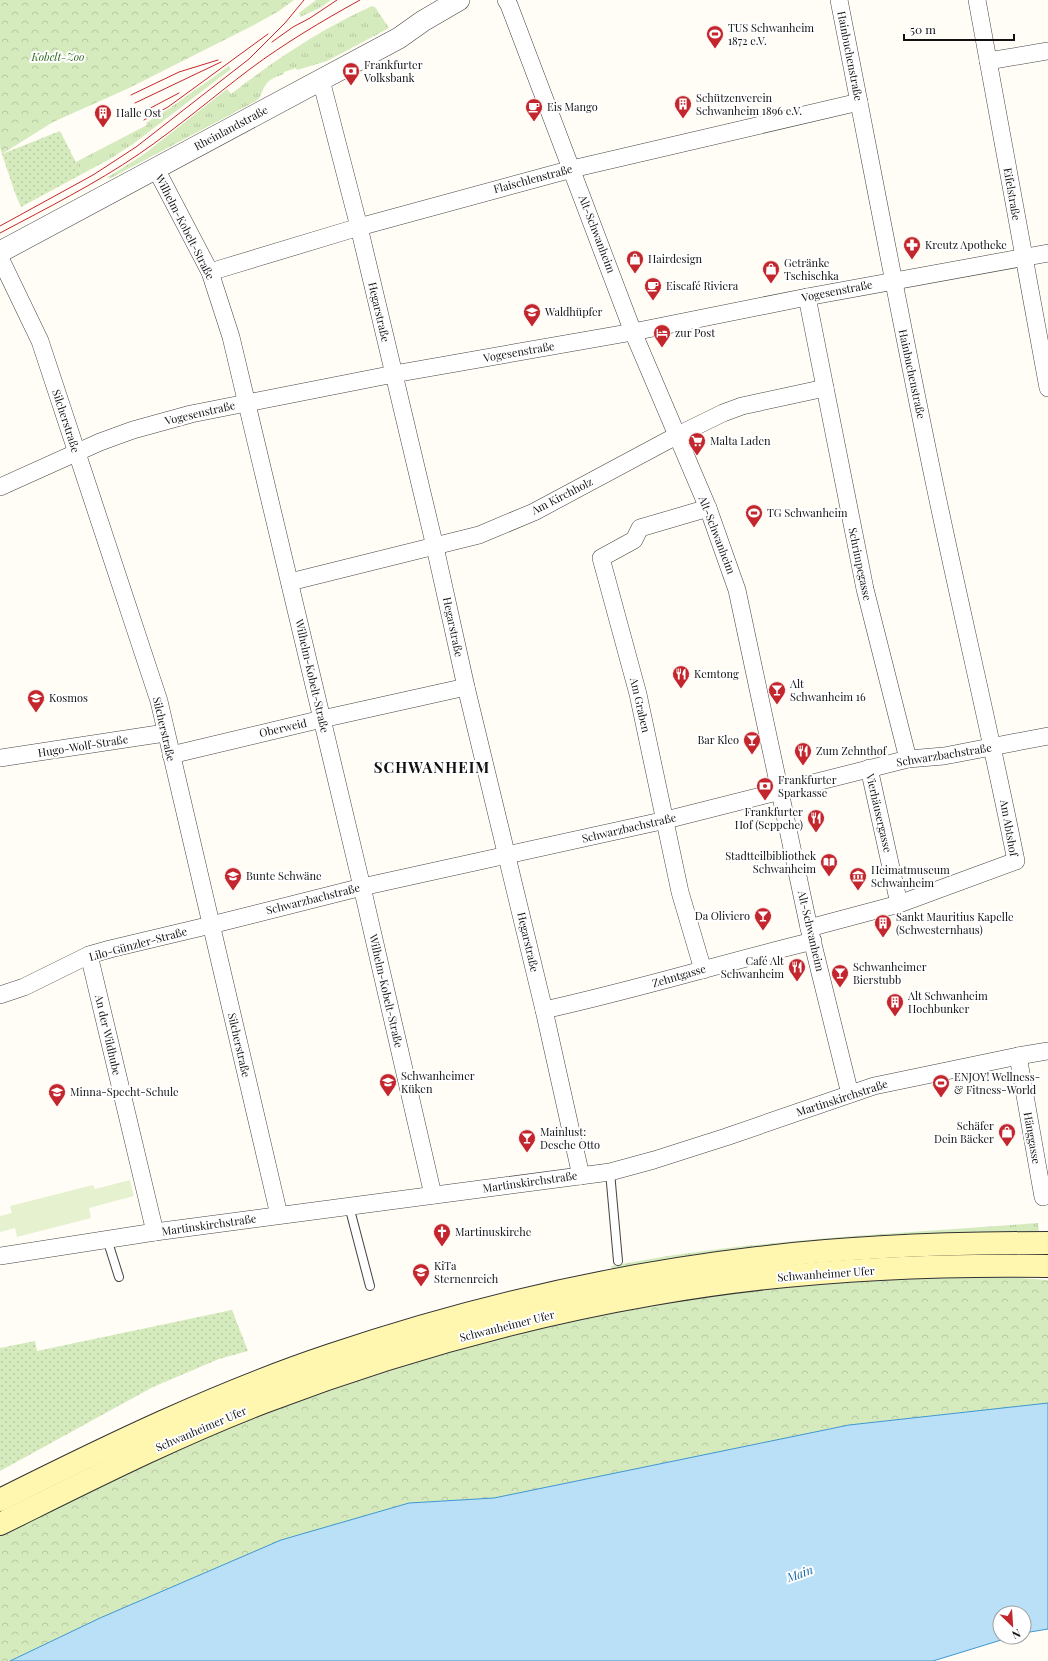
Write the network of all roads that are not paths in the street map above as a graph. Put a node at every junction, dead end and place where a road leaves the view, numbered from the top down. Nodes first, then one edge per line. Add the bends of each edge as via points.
1 (459, 0) edge
2 (839, 0) edge
3 (977, 0) edge
4 (510, 2) edge
5 (1048, 51) edge
6 (988, 61) junction
7 (321, 80) junction
8 (859, 102) junction
9 (156, 169) junction
10 (572, 169) junction
11 (360, 227) junction
12 (0, 252) edge
13 (1048, 253) edge
14 (0, 258) edge
15 (1023, 258) junction
16 (210, 272) junction
17 (893, 281) junction
18 (807, 297) junction
19 (633, 332) junction
20 (394, 374) junction
21 (826, 388) junction
22 (1048, 388) edge
23 (246, 402) junction
24 (676, 436) junction
25 (76, 452) junction
26 (0, 487) edge
27 (708, 508) junction
28 (435, 547) junction
29 (290, 582) junction
30 (466, 687) junction
31 (322, 719) junction
32 (166, 733) junction
33 (1048, 736) edge
34 (993, 747) junction
35 (1, 754) edge
36 (170, 755) junction
37 (908, 758) junction
38 (869, 768) junction
39 (779, 790) junction
40 (666, 820) junction
41 (507, 855) junction
42 (362, 887) junction
43 (899, 904) junction
44 (211, 925) junction
45 (811, 935) junction
46 (89, 955) junction
47 (703, 970) junction
48 (0, 995) edge
49 (544, 1010) junction
50 (1048, 1051) edge
51 (1018, 1056) junction
52 (850, 1094) junction
53 (610, 1172) junction
54 (581, 1176) junction
55 (433, 1196) junction
56 (1042, 1197) dead end
57 (349, 1206) junction
58 (279, 1216) junction
59 (155, 1232) junction
60 (107, 1239) junction
61 (1048, 1243) edge
62 (0, 1256) edge
63 (618, 1261) dead end
64 (1048, 1266) edge
65 (119, 1277) dead end
66 (370, 1286) dead end
67 (0, 1500) edge
68 (0, 1524) edge

1 - 7 street, Rheinlandstraße via 399,38
2 - 8 street, Hainbuchenstraße
3 - 6 street, Eifelstraße
4 - 10 street, Alt-Schwanheim
5 - 6 street
6 - 15 street, Eifelstraße
7 - 9 street, Rheinlandstraße
7 - 11 street, Hegarstraße
8 - 10 street, Flaischlenstraße
8 - 17 street, Hainbuchenstraße
9 - 12 street, Rheinlandstraße
9 - 16 street, Wilhelm-Kobelt-Straße
10 - 11 street, Flaischlenstraße
10 - 19 street, Alt-Schwanheim
11 - 16 street, Flaischlenstraße
11 - 20 street, Hegarstraße
13 - 15 street, Vogesenstraße
14 - 25 street, Silcherstraße via 40,341
15 - 17 street, Vogesenstraße
15 - 22 street, Eifelstraße
16 - 23 street, Wilhelm-Kobelt-Straße via 231,338
17 - 18 street, Vogesenstraße
17 - 34 street, Hainbuchenstraße
18 - 19 street, Vogesenstraße
18 - 21 street, Schrimpegasse
19 - 20 street, Vogesenstraße
19 - 24 street, Alt-Schwanheim
20 - 23 street, Vogesenstraße
20 - 28 street, Hegarstraße
21 - 24 street, Am Kirchholz via 742,406
21 - 37 street, Schrimpegasse via 865,590
23 - 25 street, Vogesenstraße via 132,430
23 - 29 street, Wilhelm-Kobelt-Straße
24 - 27 street, Alt-Schwanheim
24 - 28 street, Am Kirchholz via 534,512 479,535
25 - 26 street, Vogesenstraße
25 - 32 street, Silcherstraße via 159,701
27 - 39 street, Alt-Schwanheim via 737,590
27 - 40 street, Am Graben via 640,528 634,540 601,558 636,687
28 - 29 street, Am Kirchholz
28 - 30 street, Hegarstraße
29 - 31 street, Wilhelm-Kobelt-Straße
30 - 31 street, Oberweid
30 - 41 street, Hegarstraße
31 - 36 street, Oberweid
31 - 42 street, Wilhelm-Kobelt-Straße
32 - 35 street, Hugo-Wolf-Straße
32 - 36 street, Silcherstraße
33 - 34 street, Schwarzbachstraße
34 - 37 street, Schwarzbachstraße via 944,756
34 - 43 street, Am Abtshof via 1016,861
36 - 44 street, Silcherstraße
37 - 38 street, Schwarzbachstraße
38 - 39 street, Schwarzbachstraße
38 - 43 street, Vierhäusergasse
39 - 40 street, Schwarzbachstraße
39 - 45 street, Alt-Schwanheim
40 - 41 street, Schwarzbachstraße
40 - 47 street, Am Graben via 680,892
41 - 42 street, Schwarzbachstraße
41 - 49 street, Hegarstraße
42 - 44 street, Schwarzbachstraße
42 - 55 street, Wilhelm-Kobelt-Straße
43 - 45 street, Am Abtshof
44 - 46 street, Lilo-Günzler-Straße
44 - 58 street, Silcherstraße
45 - 47 street, Zehntgasse
45 - 52 street, Alt-Schwanheim
46 - 48 street, Lilo-Günzler-Straße via 31,984
46 - 59 street, An der Wildhube
47 - 49 street, Zehntgasse
49 - 54 street, Hegarstraße
50 - 51 street, Martinskirchstraße
51 - 52 street, Martinskirchstraße via 874,1086
51 - 56 street, Hänggasse
52 - 53 street, Martinskirchstraße via 654,1160
53 - 54 street, Martinskirchstraße
53 - 63 lane
54 - 55 street, Martinskirchstraße
55 - 57 street, Martinskirchstraße
57 - 58 street, Martinskirchstraße
57 - 66 lane
58 - 59 street, Martinskirchstraße
59 - 60 street, Martinskirchstraße
60 - 62 street, Martinskirchstraße
60 - 65 lane
61 - 67 main road, Schwanheimer Ufer via 949,1244 853,1249 758,1258 651,1273 547,1294 432,1323 330,1355 256,1382 155,1425
64 - 68 main road, Schwanheimer Ufer via 853,1271 760,1279 655,1294 550,1314 436,1344 337,1375 261,1403 164,1445

